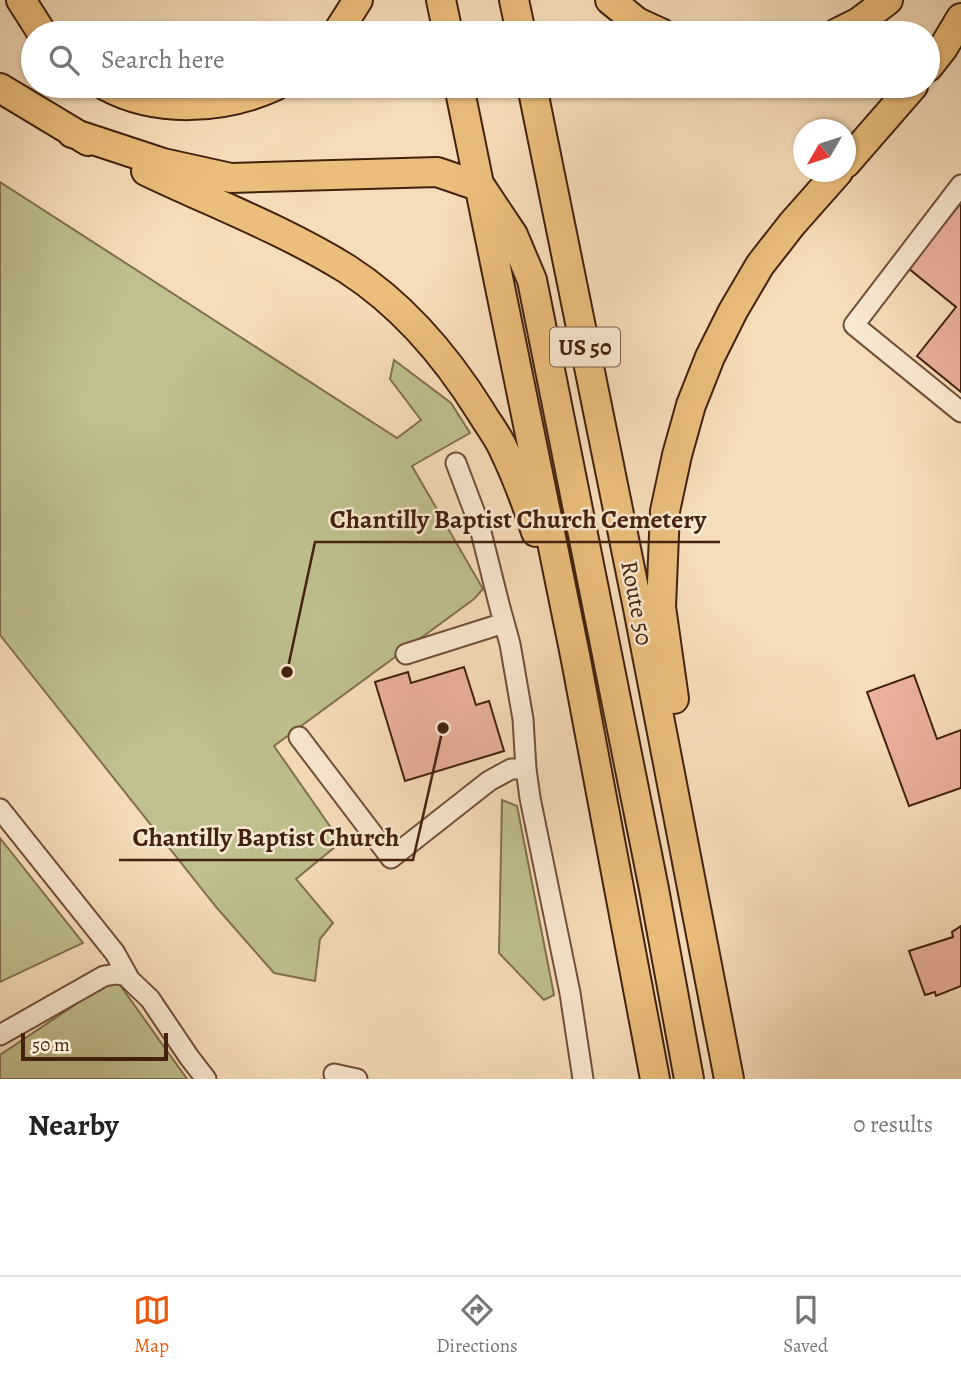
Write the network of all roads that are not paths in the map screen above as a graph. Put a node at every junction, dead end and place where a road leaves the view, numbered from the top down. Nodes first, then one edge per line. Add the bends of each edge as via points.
1 (21, 0) edge
2 (358, 0) edge
3 (441, 0) edge
4 (514, 0) edge
5 (610, 0) edge
6 (888, 0) edge
7 (961, 18) edge
8 (34, 21) edge
9 (345, 21) edge
10 (445, 21) edge
11 (518, 21) edge
12 (636, 21) edge
13 (860, 21) edge
14 (940, 52) edge
15 (0, 88) edge
16 (135, 98) edge
17 (236, 98) edge
18 (462, 98) edge
19 (534, 98) edge
20 (902, 98) edge
21 (72, 132) junction
22 (856, 151) edge
23 (829, 182) edge
24 (961, 185) edge
25 (481, 187) junction
26 (961, 412) edge
27 (456, 463) dead end
28 (504, 623) junction
29 (406, 654) dead end
30 (575, 655) junction
31 (299, 737) dead end
32 (526, 769) junction
33 (0, 808) edge
34 (130, 980) junction
35 (711, 990) junction
36 (0, 1035) edge
37 (334, 1074) dead end
38 (206, 1079) edge
39 (357, 1079) edge
40 (583, 1079) edge
41 (654, 1079) edge
42 (689, 1079) edge
43 (729, 1079) edge

1 - 8 highway
2 - 9 highway
3 - 10 highway
4 - 11 highway
5 - 12 highway
6 - 13 highway
7 - 14 highway
15 - 21 highway
16 - 17 highway via 194,105
18 - 25 highway, US 50
19 - 35 highway, Route 50 / US 50
20 - 22 highway
21 - 25 highway via 163,163 230,178 437,172
21 - 30 highway via 301,243 357,276 402,312 461,380 502,446 532,520
23 - 35 highway via 760,265 710,356 691,405 666,511 662,607
24 - 26 lane via 854,325
25 - 30 highway, US 50
25 - 42 highway via 513,235 532,280
27 - 28 lane via 480,524
28 - 29 lane
28 - 32 lane via 520,700
30 - 41 highway, US 50
31 - 32 lane via 391,858 489,782 511,769
32 - 40 lane
33 - 34 lane via 115,953
34 - 36 lane via 116,974 98,979
34 - 38 lane via 150,999
35 - 43 highway, Route 50 / US 50
37 - 39 lane

